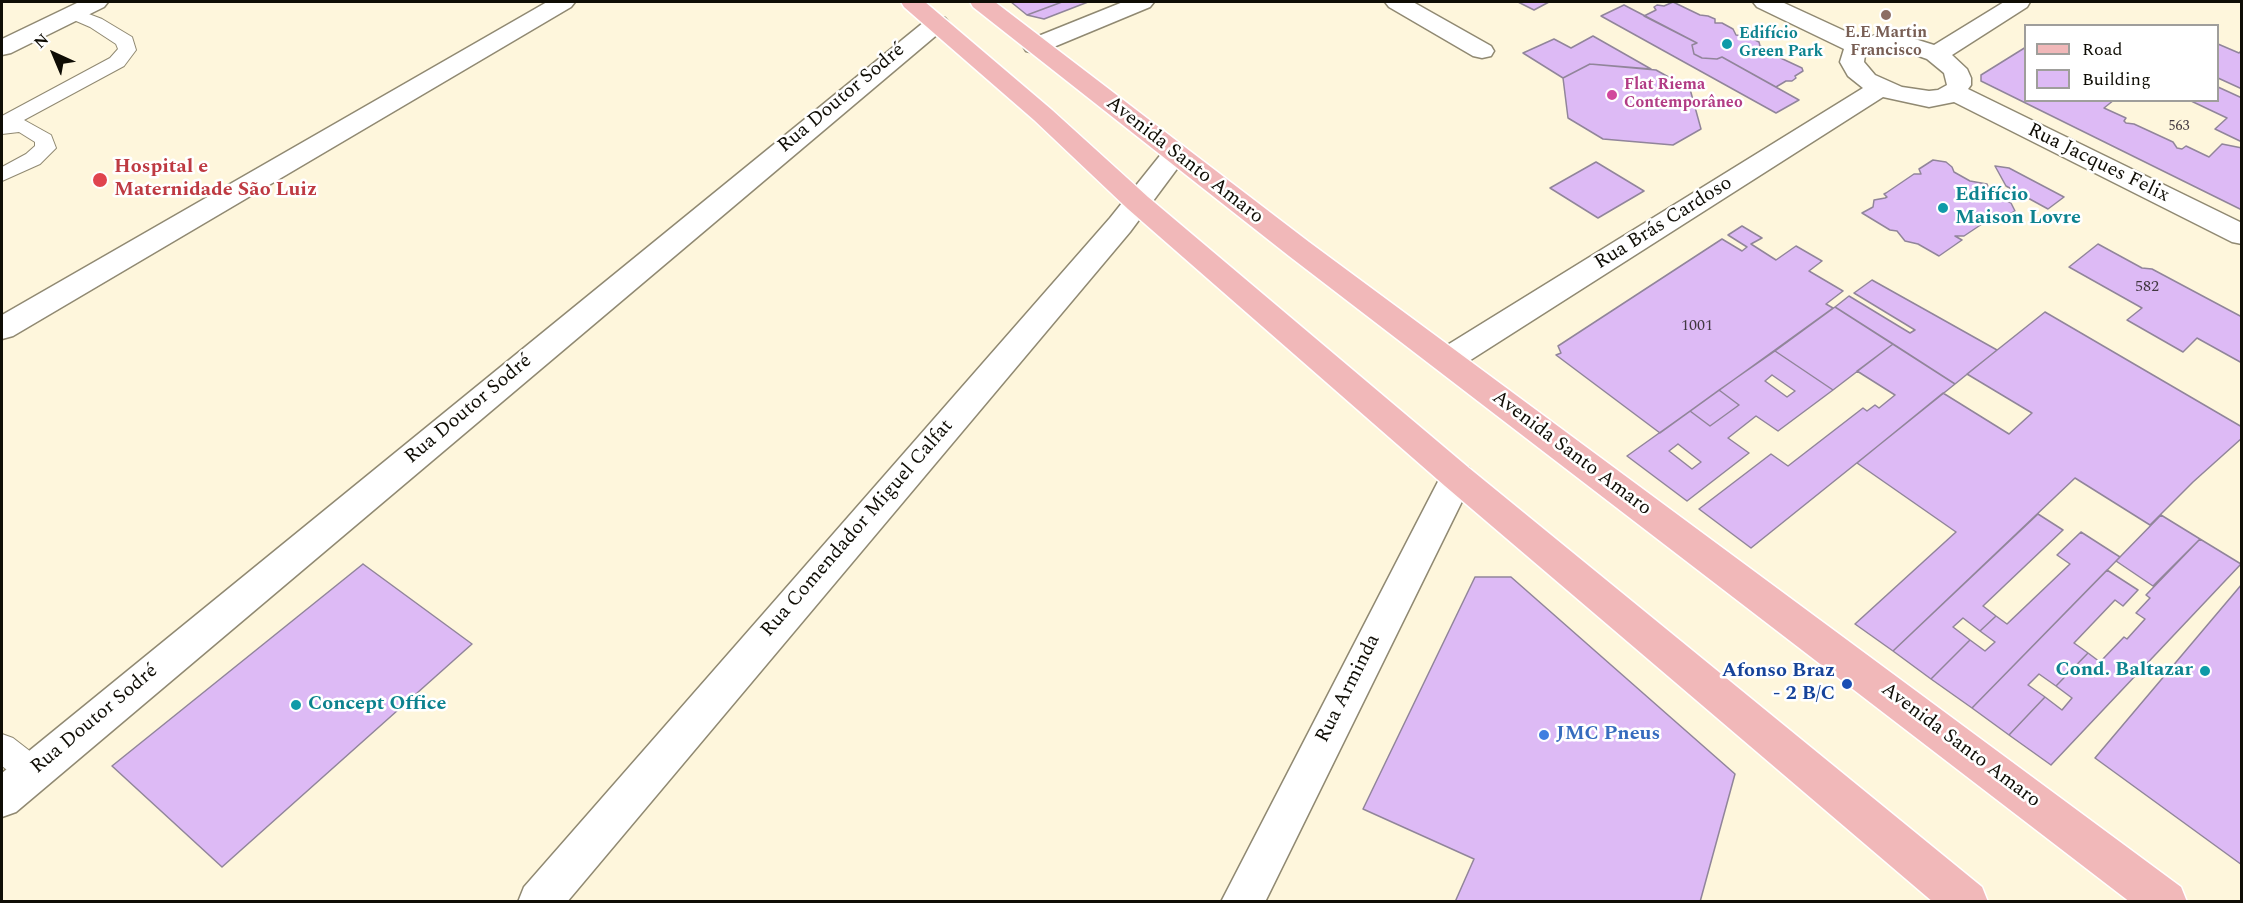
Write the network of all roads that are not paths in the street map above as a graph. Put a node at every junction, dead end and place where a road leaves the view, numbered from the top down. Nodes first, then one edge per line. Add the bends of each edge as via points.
1 (96, 2) edge
2 (562, 2) edge
3 (912, 2) edge
4 (981, 2) edge
5 (1142, 2) edge
6 (1397, 2) edge
7 (1765, 2) edge
8 (2019, 2) edge
9 (73, 13) junction
10 (937, 22) junction
11 (1035, 46) junction
12 (1859, 47) junction
13 (2, 48) edge
14 (1482, 51) dead end
15 (1936, 54) junction
16 (1880, 88) junction
17 (1954, 92) junction
18 (2, 126) edge
19 (1175, 154) junction
20 (2, 175) edge
21 (1138, 203) junction
22 (2241, 235) edge
23 (2, 328) edge
24 (1447, 360) junction
25 (1457, 477) junction
26 (2, 748) edge
27 (33, 772) junction
28 (2, 798) edge
29 (539, 902) edge
30 (1242, 902) edge
31 (1967, 902) edge
32 (2166, 902) edge

1 - 9 street
2 - 23 street
3 - 10 main road
4 - 11 main road, Avenida Santo Amaro
5 - 11 street
6 - 14 street
7 - 12 street
8 - 15 street
9 - 13 street
9 - 18 lane via 125,41 127,50 117,62
10 - 21 main road
10 - 27 street, Rua Doutor Sodré
11 - 19 main road, Avenida Santo Amaro
12 - 15 street via 1893,42
12 - 16 street via 1852,62 1866,80
15 - 17 street via 1955,69 1959,85
16 - 17 street via 1929,99
16 - 24 street, Rua Brás Cardoso
17 - 22 street, Rua Jacques Felix
18 - 20 lane via 22,126 44,139 46,148
19 - 21 street, Rua Comendador Miguel Calfat
19 - 24 main road, Avenida Santo Amaro
21 - 25 main road
21 - 29 street, Rua Comendador Miguel Calfat
24 - 32 main road, Avenida Santo Amaro
25 - 30 street, Rua Arminda
25 - 31 main road
26 - 27 lane
27 - 28 street, Rua Doutor Sodré

